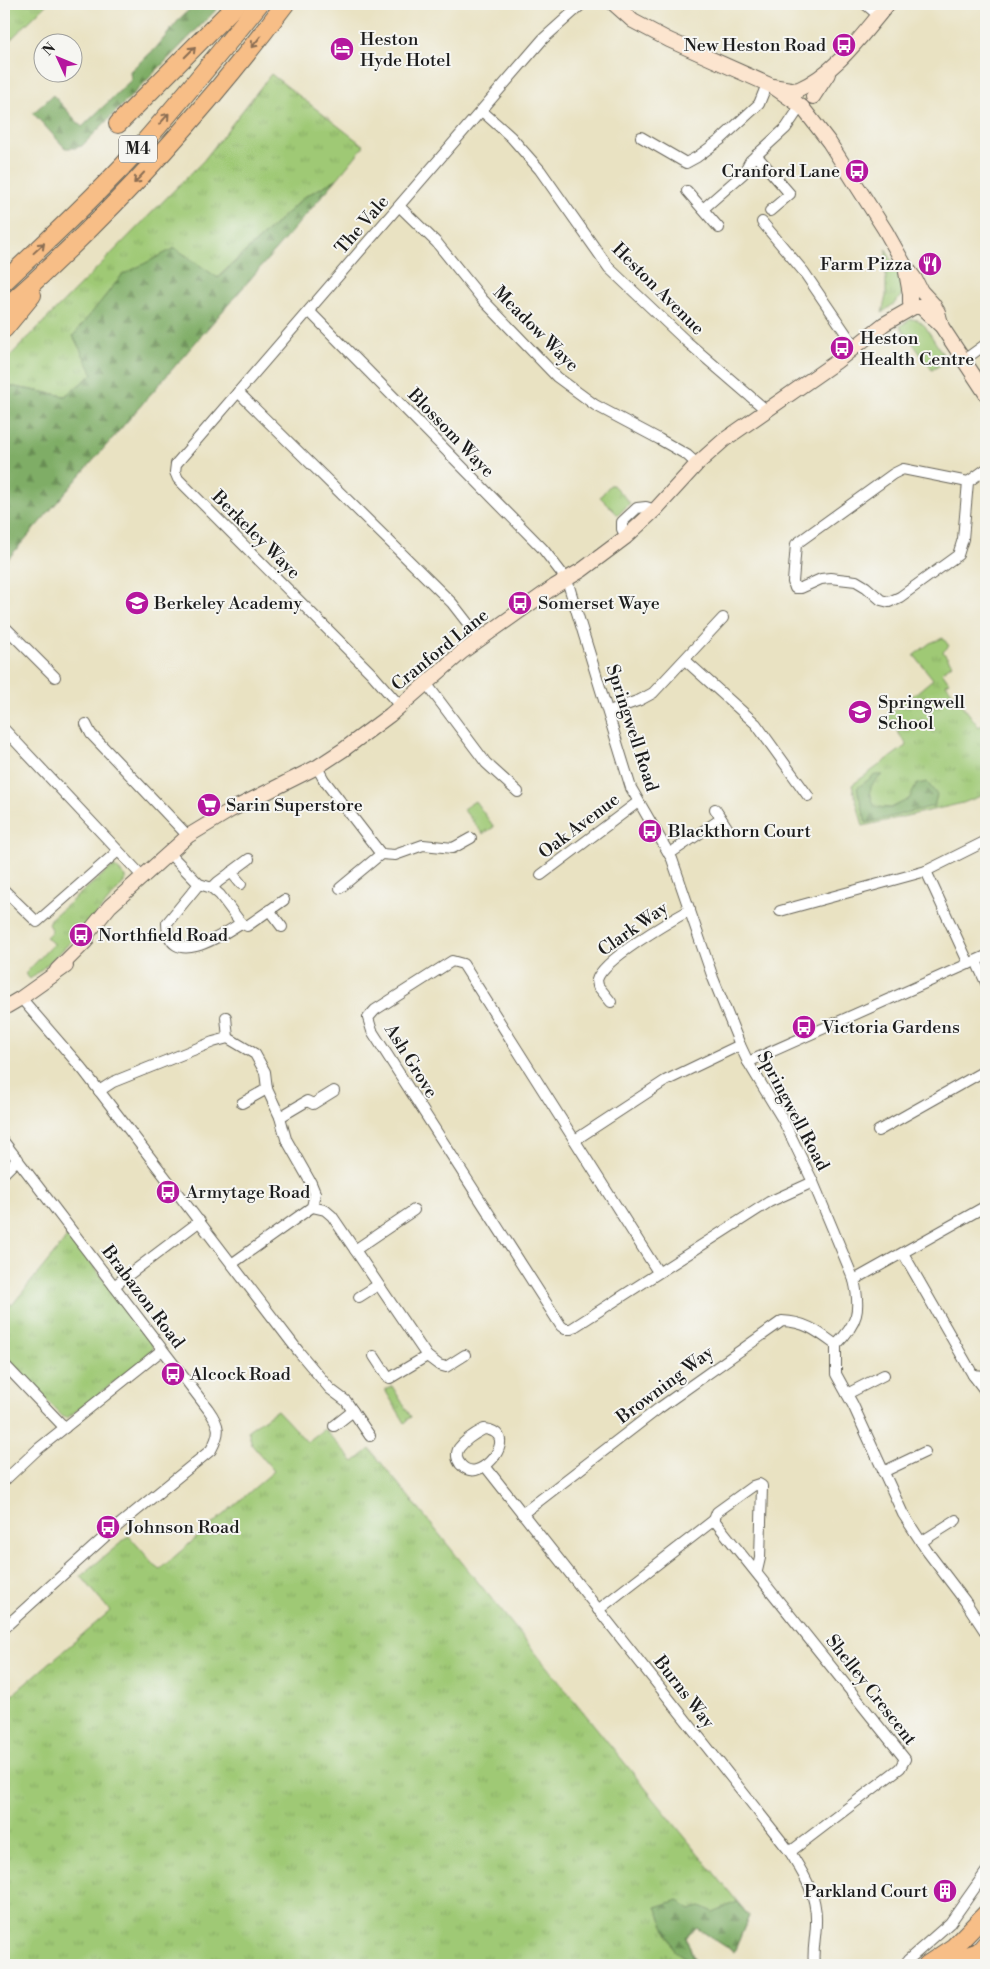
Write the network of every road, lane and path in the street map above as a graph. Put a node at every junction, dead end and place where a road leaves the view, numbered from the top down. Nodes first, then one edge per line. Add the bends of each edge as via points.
1 (237, 4) edge
2 (259, 4) edge
3 (285, 4) edge
4 (582, 4) edge
5 (614, 4) edge
6 (865, 4) edge
7 (888, 4) edge
8 (878, 16) junction
9 (770, 85) junction
10 (803, 99) junction
11 (482, 112) junction
12 (118, 124) dead end
13 (640, 137) dead end
14 (756, 155) junction
15 (687, 191) dead end
16 (400, 207) junction
17 (703, 209) junction
18 (770, 211) dead end
19 (762, 222) dead end
20 (719, 228) dead end
21 (76, 243) junction
22 (4, 282) edge
23 (917, 299) junction
24 (4, 309) edge
25 (309, 311) junction
26 (4, 329) edge
27 (986, 344) edge
28 (855, 347) junction
29 (964, 360) junction
30 (238, 392) junction
31 (986, 394) edge
32 (766, 410) junction
33 (697, 464) junction
34 (986, 469) edge
35 (175, 472) joint
36 (968, 482) junction
37 (568, 580) junction
38 (723, 618) dead end
39 (5, 629) edge
40 (480, 639) junction
41 (685, 660) junction
42 (55, 677) dead end
43 (426, 683) junction
44 (400, 706) junction
45 (609, 711) junction
46 (86, 724) dead end
47 (4, 729) edge
48 (317, 767) junction
49 (518, 792) dead end
50 (808, 796) dead end
51 (638, 802) junction
52 (715, 810) dead end
53 (721, 819) junction
54 (728, 829) dead end
55 (188, 836) junction
56 (471, 838) dead end
57 (986, 841) edge
58 (118, 851) junction
59 (168, 852) junction
60 (381, 854) junction
61 (669, 854) junction
62 (249, 859) dead end
63 (926, 871) junction
64 (231, 872) junction
65 (540, 875) dead end
66 (142, 876) junction
67 (199, 884) junction
68 (241, 884) dead end
69 (212, 888) junction
70 (340, 888) dead end
71 (4, 890) edge
72 (284, 900) dead end
73 (270, 910) junction
74 (690, 910) junction
75 (780, 911) dead end
76 (240, 923) junction
77 (282, 927) dead end
78 (986, 956) edge
79 (972, 962) junction
80 (986, 983) edge
81 (21, 998) junction
82 (611, 1002) dead end
83 (4, 1008) edge
84 (226, 1017) dead end
85 (228, 1038) junction
86 (740, 1045) junction
87 (748, 1062) junction
88 (986, 1070) edge
89 (267, 1089) junction
90 (99, 1091) junction
91 (334, 1091) dead end
92 (242, 1103) dead end
93 (280, 1117) junction
94 (878, 1131) dead end
95 (574, 1140) junction
96 (4, 1142) edge
97 (18, 1159) junction
98 (4, 1173) edge
99 (813, 1182) junction
100 (986, 1206) edge
101 (312, 1207) junction
102 (414, 1210) dead end
103 (200, 1221) junction
104 (355, 1250) junction
105 (903, 1253) junction
106 (233, 1263) junction
107 (658, 1272) junction
108 (854, 1280) junction
109 (378, 1285) junction
110 (114, 1286) junction
111 (359, 1297) dead end
112 (836, 1345) junction
113 (162, 1350) junction
114 (465, 1355) dead end
115 (374, 1356) dead end
116 (427, 1356) junction
117 (4, 1364) edge
118 (884, 1375) dead end
119 (973, 1375) junction
120 (986, 1376) edge
121 (986, 1392) edge
122 (847, 1394) junction
123 (353, 1411) junction
124 (334, 1426) dead end
125 (65, 1428) junction
126 (370, 1436) dead end
127 (925, 1452) dead end
128 (484, 1466) junction
129 (883, 1472) junction
130 (4, 1481) edge
131 (522, 1514) junction
132 (714, 1520) junction
133 (956, 1520) dead end
134 (921, 1542) junction
135 (757, 1571) junction
136 (598, 1610) junction
137 (4, 1628) edge
138 (986, 1633) edge
139 (790, 1852) junction
140 (986, 1872) edge
141 (986, 1914) edge
142 (985, 1946) edge
143 (814, 1960) edge
144 (807, 1965) edge
145 (906, 1965) edge
146 (927, 1965) edge
147 (936, 1965) edge
148 (963, 1965) edge

12 -> 1 highway
22 -> 2 highway, M4 via 130,158
3 -> 21 highway, M4 via 195,116
4 - 11 street, The Vale via 543,39
5 - 9 street via 633,21 669,40
6 - 8 street
7 - 8 street
8 - 10 street
9 - 10 street
9 - 13 street via 759,104 720,140 686,162
10 - 14 street via 786,128
10 - 23 street via 915,279
11 - 16 street, The Vale
11 - 32 street, Heston Avenue via 511,137 540,170 608,268
14 - 17 street via 743,174
14 - 18 street via 790,194
15 - 17 street
16 - 25 street, The Vale
16 - 33 street, Meadow Waye via 437,243 483,300 556,376 595,405 687,455
17 - 20 street
19 - 28 street via 804,272
21 - 24 highway, M4
21 - 26 highway
23 - 28 street, Cranford Lane via 895,309 884,324
23 - 29 street via 938,312 942,327
25 - 30 street, The Vale
25 - 37 street, Blossom Waye via 543,550
27 - 29 street
28 - 32 street, Cranford Lane
29 - 31 street
30 - 35 street, The Vale via 176,464
30 - 40 street via 452,603
32 - 33 street, Cranford Lane
33 - 37 street, Cranford Lane via 626,537
34 - 36 street
35 - 44 street, Berkeley Waye via 178,479
36 - 36 street via 903,469 893,474 796,544 795,588 830,578 856,582 881,600 889,602 900,596 958,555 963,539
37 - 40 street, Cranford Lane
37 - 45 street, Springwell Road
38 - 41 street
39 - 42 street
40 - 43 street, Cranford Lane
41 - 45 street via 653,693
41 - 50 street via 756,724
43 - 44 street, Cranford Lane
43 - 49 street via 486,763
44 - 48 street, Cranford Lane
45 - 51 street, Springwell Road
46 - 55 street via 91,734
47 - 58 street
48 - 55 street, Cranford Lane via 231,810
48 - 60 street
51 - 61 street, Springwell Road
51 - 65 street, Oak Avenue
52 - 53 street
53 - 54 street
53 - 61 street
55 - 59 street, Cranford Lane
56 - 60 street via 453,848 423,845 395,855
57 - 63 street
58 - 66 street
58 - 71 street via 37,922
59 - 66 street, Cranford Lane
59 - 67 street
60 - 70 street
61 - 74 street, Springwell Road
62 - 64 street
63 - 75 street
63 - 79 street
64 - 68 street
64 - 69 street
66 - 81 street, Cranford Lane via 110,906 88,933 86,941 57,970
67 - 69 street
67 - 76 street via 167,923 167,933 175,944 190,949
69 - 76 street
72 - 73 street
73 - 76 street via 247,926
73 - 77 street
74 - 82 street, Clark Way via 639,941 600,972 598,986
74 - 86 street, Springwell Road
78 - 79 street
79 - 80 street
79 - 87 street
81 - 83 street, Cranford Lane
81 - 90 street
84 - 85 street
85 - 89 street via 255,1054 265,1072
85 - 90 street via 113,1082
86 - 87 street, Springwell Road
86 - 95 street via 665,1081
87 - 99 street, Springwell Road via 783,1120
88 - 94 street
89 - 92 street
89 - 93 street
90 - 103 street
91 - 93 street via 313,1104 306,1101
93 - 101 street via 286,1139 315,1193
95 - 107 street, Ash Grove
95 - 107 street, Ash Grove via 463,964 452,961 368,1018 372,1031 561,1326 572,1329
96 - 97 street, Brabazon Road
97 - 98 street
97 - 110 street, Brabazon Road
99 - 107 street, Ash Grove via 769,1202
99 - 108 street, Springwell Road
100 - 105 street
101 - 104 street via 325,1210 332,1216
101 - 106 street
102 - 104 street
103 - 106 street
103 - 110 street
104 - 109 street
105 - 108 street
105 - 119 street
106 - 123 street via 299,1352
108 - 112 street, Springwell Road via 858,1313 850,1332
109 - 111 street
109 - 116 street
110 - 113 street, Brabazon Road
112 - 122 street via 836,1374
112 - 131 street, Browning Way via 806,1325 782,1322 658,1409
113 - 125 street
113 - 137 street, Brabazon Road via 216,1420 218,1434 214,1445 109,1533
114 - 116 street via 446,1367
115 - 116 street via 390,1378
117 - 125 street
118 - 122 street
119 - 120 street
119 - 121 street
122 - 129 street
123 - 124 street
123 - 126 street
125 - 130 street
127 - 129 street
128 - 128 street via 474,1471 465,1469 459,1464 457,1455 460,1447 484,1429 492,1430 501,1442 499,1452
128 - 131 street, Burns Way
129 - 134 street
131 - 136 street, Burns Way
132 - 135 street, Shelley Crescent
132 - 135 street via 717,1512 753,1486 762,1486
132 - 136 street
133 - 134 street
134 - 138 street
135 - 139 street, Shelley Crescent via 905,1759 900,1768
136 - 139 street, Burns Way
139 - 143 street, Burns Way via 811,1887 817,1920
140 - 145 street via 950,1923
141 - 146 highway via 954,1947
142 - 147 main road
142 - 148 highway
143 - 144 street, Burns Way

